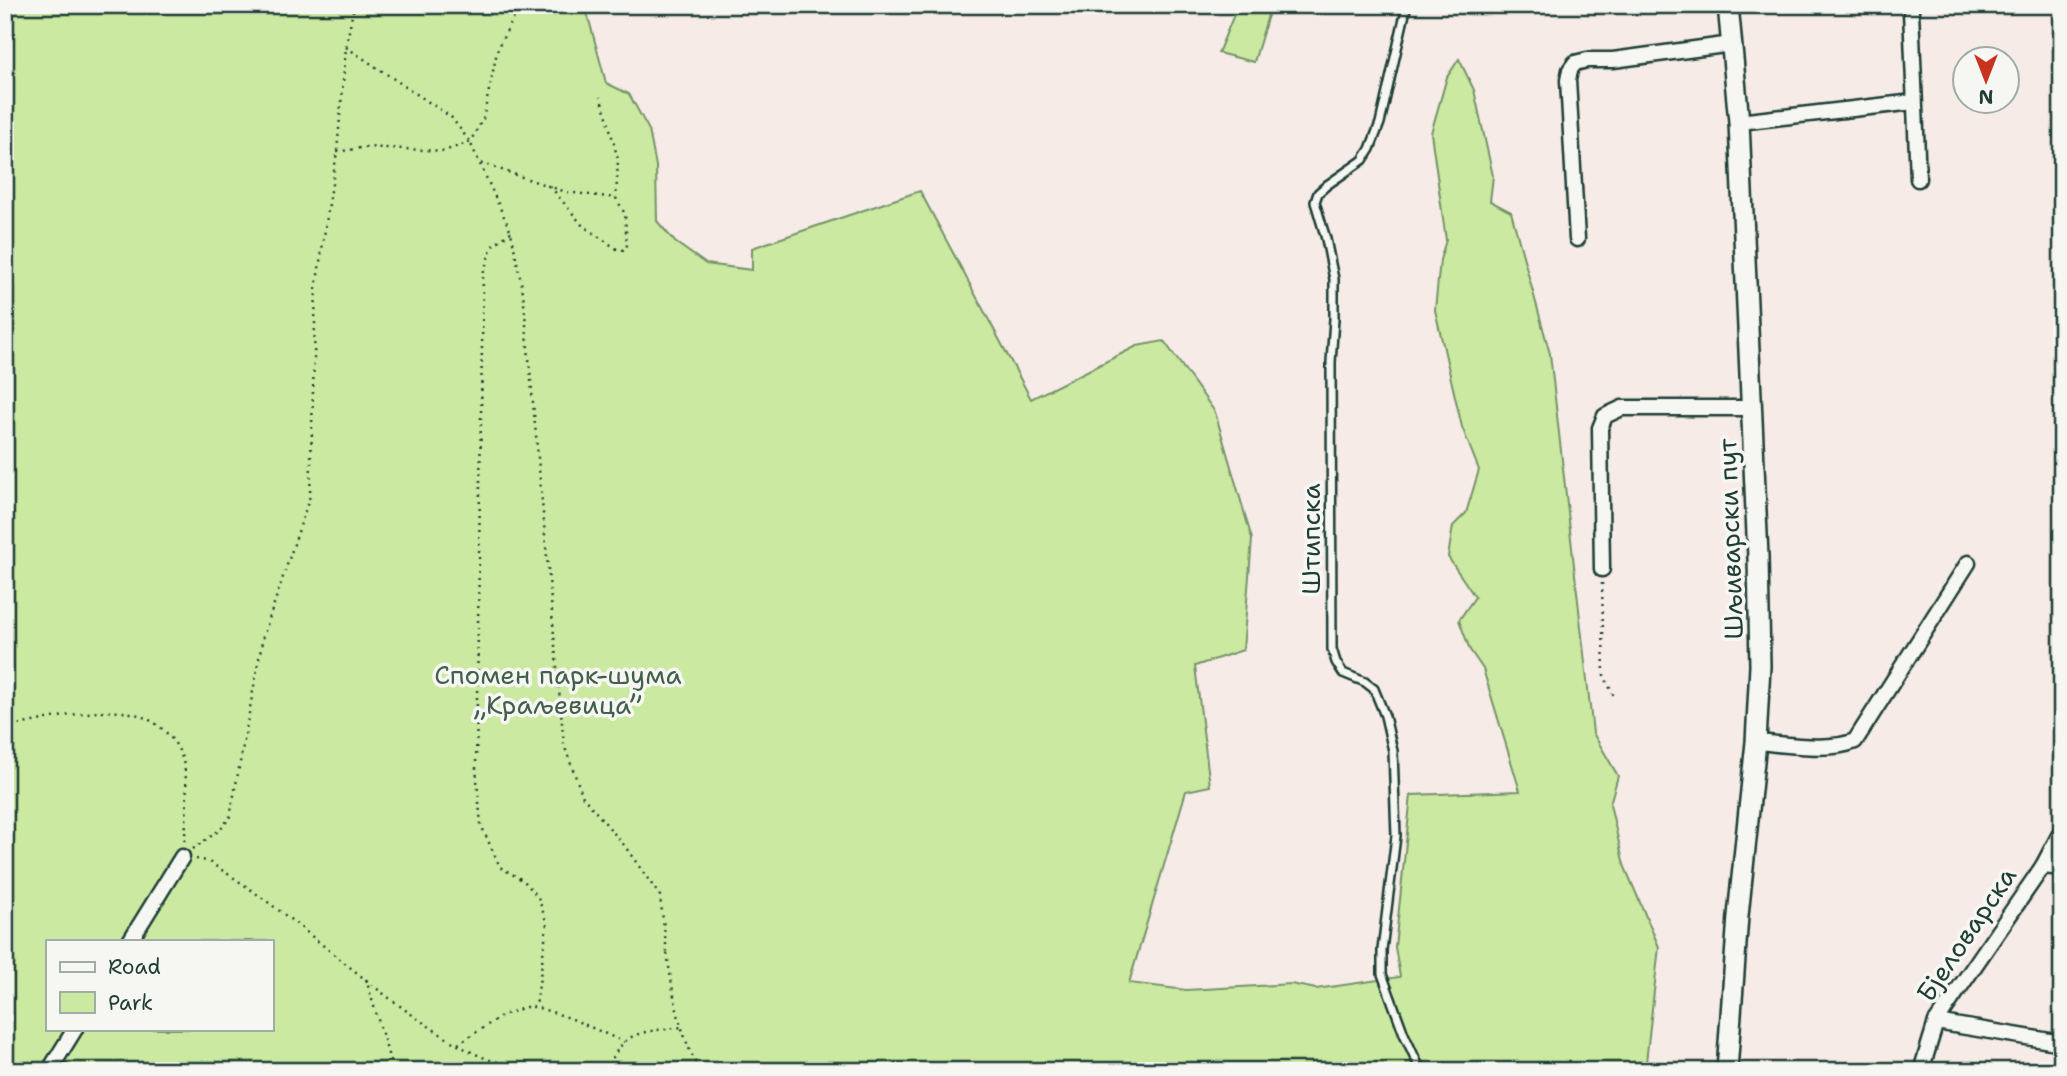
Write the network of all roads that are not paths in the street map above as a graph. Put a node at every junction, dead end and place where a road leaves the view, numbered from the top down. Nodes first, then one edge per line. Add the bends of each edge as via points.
1 (1407, 5) edge
2 (1728, 5) edge
3 (1911, 10) dead end
4 (1732, 44) junction
5 (1914, 102) junction
6 (1739, 122) junction
7 (1917, 179) dead end
8 (1577, 239) dead end
9 (1752, 408) junction
10 (1968, 563) dead end
11 (1602, 569) road end
12 (1756, 742) junction
13 (2062, 830) edge
14 (182, 857) road end
15 (2043, 866) junction
16 (2062, 869) edge
17 (131, 940) edge
18 (1936, 1022) junction
19 (74, 1030) edge
20 (2062, 1043) edge
21 (49, 1071) edge
22 (1421, 1071) edge
23 (1727, 1071) edge
24 (1921, 1071) edge

1 - 22 lane, Штипска via 1370,149 1363,160 1326,185 1315,202 1334,279 1332,649 1343,673 1374,689 1393,751 1396,836 1382,974
2 - 4 main road, Шљиварски пут
3 - 5 street
4 - 6 main road, Шљиварски пут
4 - 8 street via 1575,63 1568,80
5 - 6 street
5 - 7 street
6 - 9 main road, Шљиварски пут
9 - 11 street via 1622,408 1605,416 1600,429
9 - 12 main road, Шљиварски пут via 1760,613
10 - 12 street via 1855,741 1844,746
12 - 23 main road, Шљиварски пут
13 - 15 street, Бјеловарска
14 - 17 street
15 - 16 street
15 - 18 street, Бјеловарска
18 - 20 street
18 - 24 street, Бјеловарска
19 - 21 street

